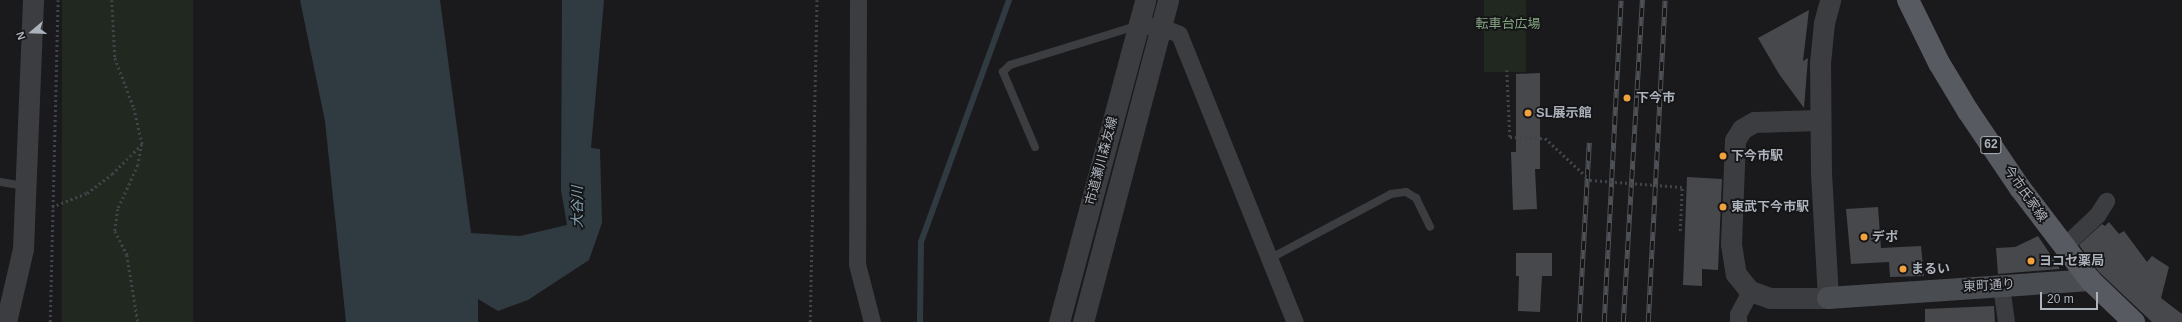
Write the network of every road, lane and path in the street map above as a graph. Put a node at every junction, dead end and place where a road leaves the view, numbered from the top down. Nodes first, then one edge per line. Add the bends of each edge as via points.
1 (33, 0) edge
2 (58, 0) edge
3 (112, 0) edge
4 (817, 0) edge
5 (858, 0) edge
6 (1145, 0) edge
7 (1168, 0) edge
8 (1830, 0) edge
9 (1908, 0) edge
10 (1139, 25) junction
11 (1161, 27) junction
12 (1507, 70) dead end
13 (1820, 120) junction
14 (142, 144) junction
15 (1035, 147) dead end
16 (0, 182) edge
17 (26, 186) junction
18 (2106, 201) dead end
19 (52, 207) junction
20 (1430, 227) dead end
21 (1680, 231) dead end
22 (2063, 247) junction
23 (1271, 258) junction
24 (2090, 280) junction
25 (2002, 286) junction
26 (1750, 291) junction
27 (1828, 298) junction
28 (6, 322) edge
29 (50, 322) edge
30 (138, 322) edge
31 (810, 322) edge
32 (872, 322) edge
33 (1059, 322) edge
34 (1083, 322) edge
35 (1294, 322) edge
36 (1738, 322) edge
37 (2006, 322) edge
38 (2134, 322) edge

1 - 17 street
2 - 19 path
3 - 14 path via 115,58 134,108
4 - 31 path
5 - 32 street via 857,264
6 - 10 street, 市道瀬川森友線
7 - 11 street, 市道瀬川森友線
8 - 13 street via 1824,23 1820,63
9 - 22 main road, 今市氏家線 / 62 via 1939,63 1968,112
10 - 11 street
10 - 15 lane via 1010,65 1004,72
10 - 33 street, 市道瀬川森友線
11 - 23 street via 1179,34
11 - 34 street, 市道瀬川森友線
12 - 21 path, bridge via 1510,137 1545,138 1590,180 1682,187
13 - 26 street via 1754,122 1742,129 1735,140 1731,244 1736,274
13 - 27 street
14 - 19 path via 112,174 87,193
14 - 30 path via 138,165 118,209 115,231 126,255
16 - 17 lane
17 - 28 street via 24,249
18 - 22 street via 2097,215
19 - 29 path
20 - 23 lane via 1416,198 1406,192 1391,194
22 - 24 main road, 今市氏家線 / 62
23 - 35 street
24 - 25 main road, 東町通り
24 - 38 main road, 62
25 - 27 main road, 東町通り
25 - 37 street
26 - 27 street via 1770,298
26 - 36 street via 1738,314

